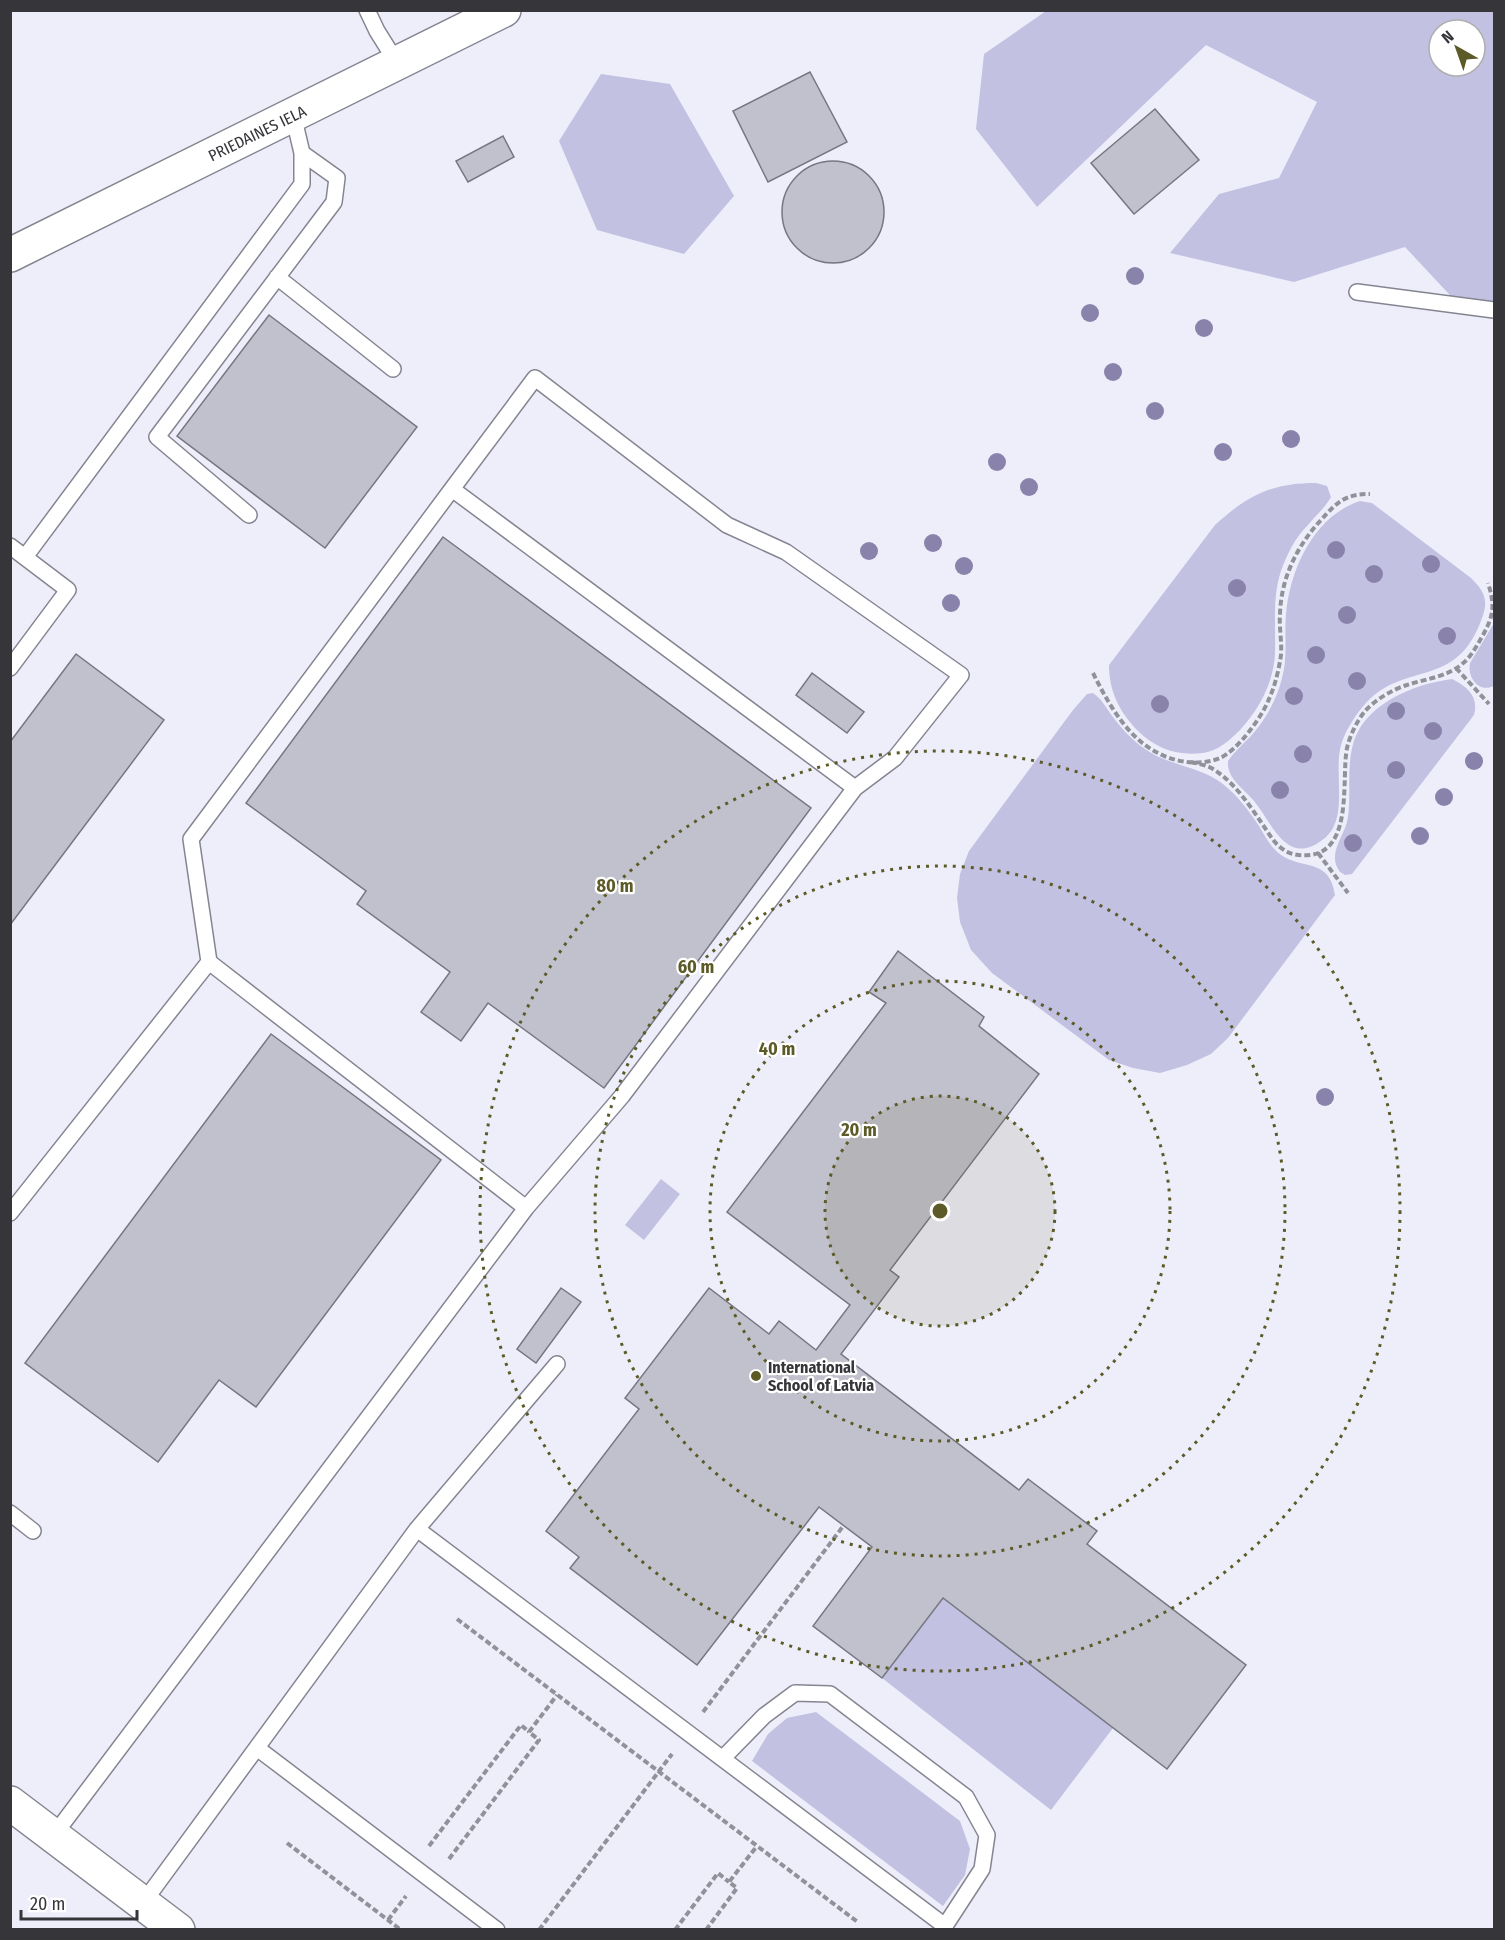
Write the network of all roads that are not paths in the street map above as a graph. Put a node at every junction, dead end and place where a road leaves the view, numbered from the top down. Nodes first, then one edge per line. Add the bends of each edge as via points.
1 (367, 10) edge
2 (504, 10) edge
3 (398, 63) junction
4 (293, 115) junction
5 (302, 153) junction
6 (10, 255) edge
7 (277, 278) junction
8 (1357, 292) dead end
9 (1494, 310) edge
10 (393, 369) dead end
11 (452, 489) junction
12 (249, 515) dead end
13 (10, 546) edge
14 (25, 557) junction
15 (10, 668) edge
16 (855, 788) junction
17 (209, 962) junction
18 (526, 1208) junction
19 (10, 1213) edge
20 (557, 1364) dead end
21 (10, 1513) edge
22 (417, 1529) junction
23 (33, 1531) dead end
24 (257, 1748) junction
25 (723, 1758) junction
26 (10, 1803) edge
27 (54, 1835) junction
28 (143, 1903) junction
29 (943, 1928) edge
30 (178, 1929) edge
31 (497, 1929) edge

1 - 3 lane
2 - 3 street, PRIEDAINES IELA
3 - 4 street, PRIEDAINES IELA
4 - 5 lane
4 - 6 street, PRIEDAINES IELA
5 - 7 lane via 337,178 334,202
5 - 14 lane via 302,184
7 - 10 lane
7 - 12 lane via 157,437
8 - 9 lane
11 - 16 lane
11 - 16 lane via 535,378 727,525 786,552 961,675 896,758
11 - 17 lane via 191,839
13 - 14 lane
14 - 15 lane via 68,590
16 - 18 lane via 622,1096
17 - 18 lane
17 - 19 lane
18 - 27 lane
20 - 22 lane
21 - 23 lane
22 - 24 lane
22 - 25 lane
24 - 28 lane
24 - 31 lane
25 - 29 lane
25 - 29 lane via 764,1716 795,1693 831,1694 966,1797 987,1835 982,1869
26 - 27 street
27 - 28 street
28 - 30 street

